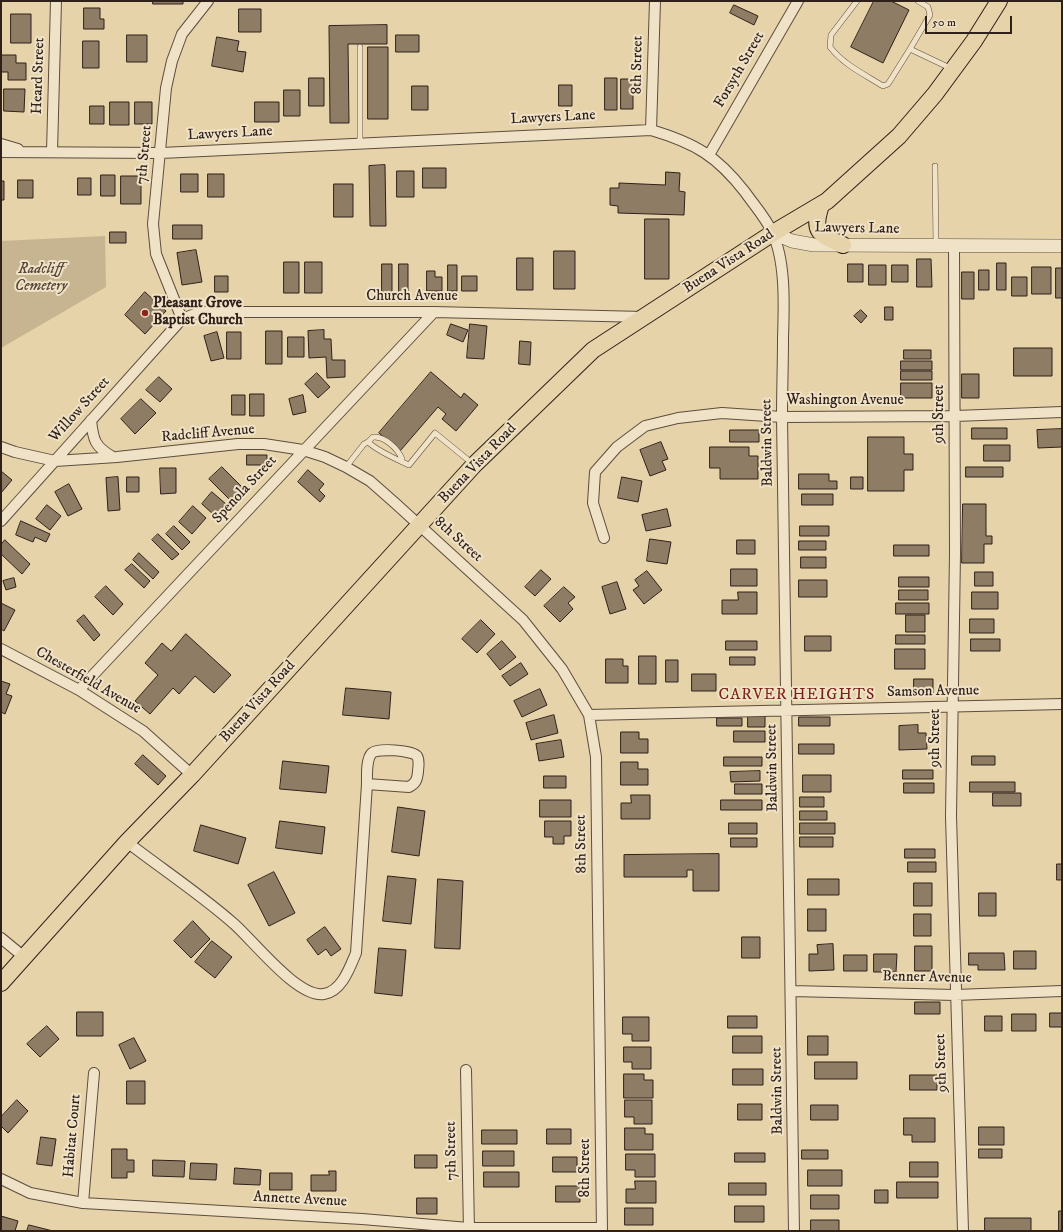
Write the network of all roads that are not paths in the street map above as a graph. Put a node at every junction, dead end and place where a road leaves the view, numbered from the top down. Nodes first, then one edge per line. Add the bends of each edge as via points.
1 (56, 1) edge
2 (208, 1) edge
3 (655, 1) edge
4 (798, 1) edge
5 (857, 1) edge
6 (918, 1) edge
7 (999, 1) edge
8 (360, 47) dead end
9 (910, 49) junction
10 (953, 70) junction
11 (651, 130) junction
12 (360, 143) junction
13 (1, 144) edge
14 (1, 152) edge
15 (31, 152) junction
16 (52, 152) junction
17 (161, 153) junction
18 (709, 155) junction
19 (935, 166) dead end
20 (821, 204) junction
21 (773, 233) junction
22 (843, 245) junction
23 (936, 246) junction
24 (954, 246) junction
25 (1062, 246) edge
26 (434, 312) junction
27 (644, 317) junction
28 (182, 319) junction
29 (1062, 412) edge
30 (955, 416) junction
31 (782, 417) junction
32 (91, 420) junction
33 (368, 442) junction
34 (1, 447) edge
35 (303, 450) junction
36 (113, 457) junction
37 (402, 460) junction
38 (55, 461) junction
39 (474, 465) junction
40 (346, 466) junction
41 (1, 521) edge
42 (419, 525) junction
43 (604, 538) dead end
44 (1, 649) edge
45 (79, 690) junction
46 (1062, 704) edge
47 (951, 706) junction
48 (787, 709) junction
49 (589, 715) junction
50 (192, 775) junction
51 (367, 784) junction
52 (127, 842) junction
53 (1, 938) edge
54 (24, 957) junction
55 (1, 983) edge
56 (792, 991) junction
57 (1062, 991) edge
58 (955, 995) junction
59 (466, 1070) dead end
60 (94, 1073) dead end
61 (1, 1179) edge
62 (82, 1203) junction
63 (469, 1229) edge
64 (602, 1229) edge
65 (794, 1231) edge
66 (963, 1231) edge

1 - 16 street, Heard Street
2 - 17 street, 7th Street via 182,34 172,61 166,88
3 - 11 street, 8th Street
4 - 18 street, Forsyth Street
5 - 9 lane via 831,35 830,47 838,57 883,86 888,84
6 - 9 lane via 928,7 930,15
7 - 10 main road, Buena Vista Road
8 - 12 lane
9 - 10 lane
10 - 20 main road, Buena Vista Road via 899,136
11 - 12 street, Lawyers Lane
11 - 18 street, Lawyers Lane via 682,139
12 - 17 street, Lawyers Lane
13 - 15 street
14 - 15 street, Lawyers Lane
15 - 16 street, Lawyers Lane
16 - 17 street, Lawyers Lane
17 - 28 street, 7th Street via 154,224 156,254
18 - 21 street, Lawyers Lane via 733,176
19 - 23 lane
20 - 21 main road, Buena Vista Road
20 - 22 main road via 817,226 822,235
21 - 22 street, Lawyers Lane via 814,246
21 - 27 main road, Buena Vista Road
21 - 31 street, Baldwin Street via 780,261 784,295
22 - 23 street, Lawyers Lane
23 - 24 street, Lawyers Lane
24 - 25 street, Lawyers Lane
24 - 30 street, 9th Street
26 - 27 street, Church Avenue
26 - 28 street, Church Avenue via 200,312
26 - 35 street, Spenola Street
27 - 39 main road, Buena Vista Road via 593,350
28 - 32 street, Willow Street
29 - 30 street, Washington Avenue
30 - 31 street, Washington Avenue
30 - 47 street, 9th Street
31 - 43 street, Washington Avenue via 722,413 678,418 645,426 617,447 595,472 593,502
31 - 48 street, Baldwin Street
32 - 36 street via 96,444
32 - 38 street, Willow Street
33 - 37 lane
33 - 37 lane via 373,437 383,439 399,453
33 - 40 lane
34 - 38 street, Radcliff Avenue
35 - 36 street, Radcliff Avenue via 264,444 238,444
35 - 40 street, Radcliff Avenue
35 - 45 street, Spenola Street
36 - 38 street, Radcliff Avenue
37 - 39 lane via 409,465 435,433
38 - 41 street, Willow Street
39 - 42 main road, Buena Vista Road
40 - 42 street, Radcliff Avenue via 370,481
42 - 49 street, 8th Street via 523,620 562,668
42 - 50 main road, Buena Vista Road
44 - 45 street, Chesterfield Avenue
45 - 50 street, Chesterfield Avenue via 143,731
46 - 47 street, Samson Avenue
47 - 48 street, Samson Avenue
47 - 58 street, 9th Street
48 - 49 street, Samson Avenue
48 - 56 street, Baldwin Street
49 - 64 street, 8th Street via 596,757
50 - 52 main road, Buena Vista Road
51 - 51 street via 369,758 372,753 379,750 405,751 417,756 415,784 409,787
51 - 52 street via 356,953 348,974 336,987 324,994 305,991 284,974 233,923
52 - 54 main road, Buena Vista Road
53 - 54 street
54 - 55 main road, Buena Vista Road
56 - 58 street, Benner Avenue
56 - 65 street, Baldwin Street
57 - 58 street, Benner Avenue
58 - 66 street, 9th Street
59 - 63 street, 7th Street
60 - 62 street, Habitat Court
61 - 62 street, Annette Avenue via 30,1194
62 - 63 street, Annette Avenue via 362,1219
63 - 64 street, Annette Avenue

